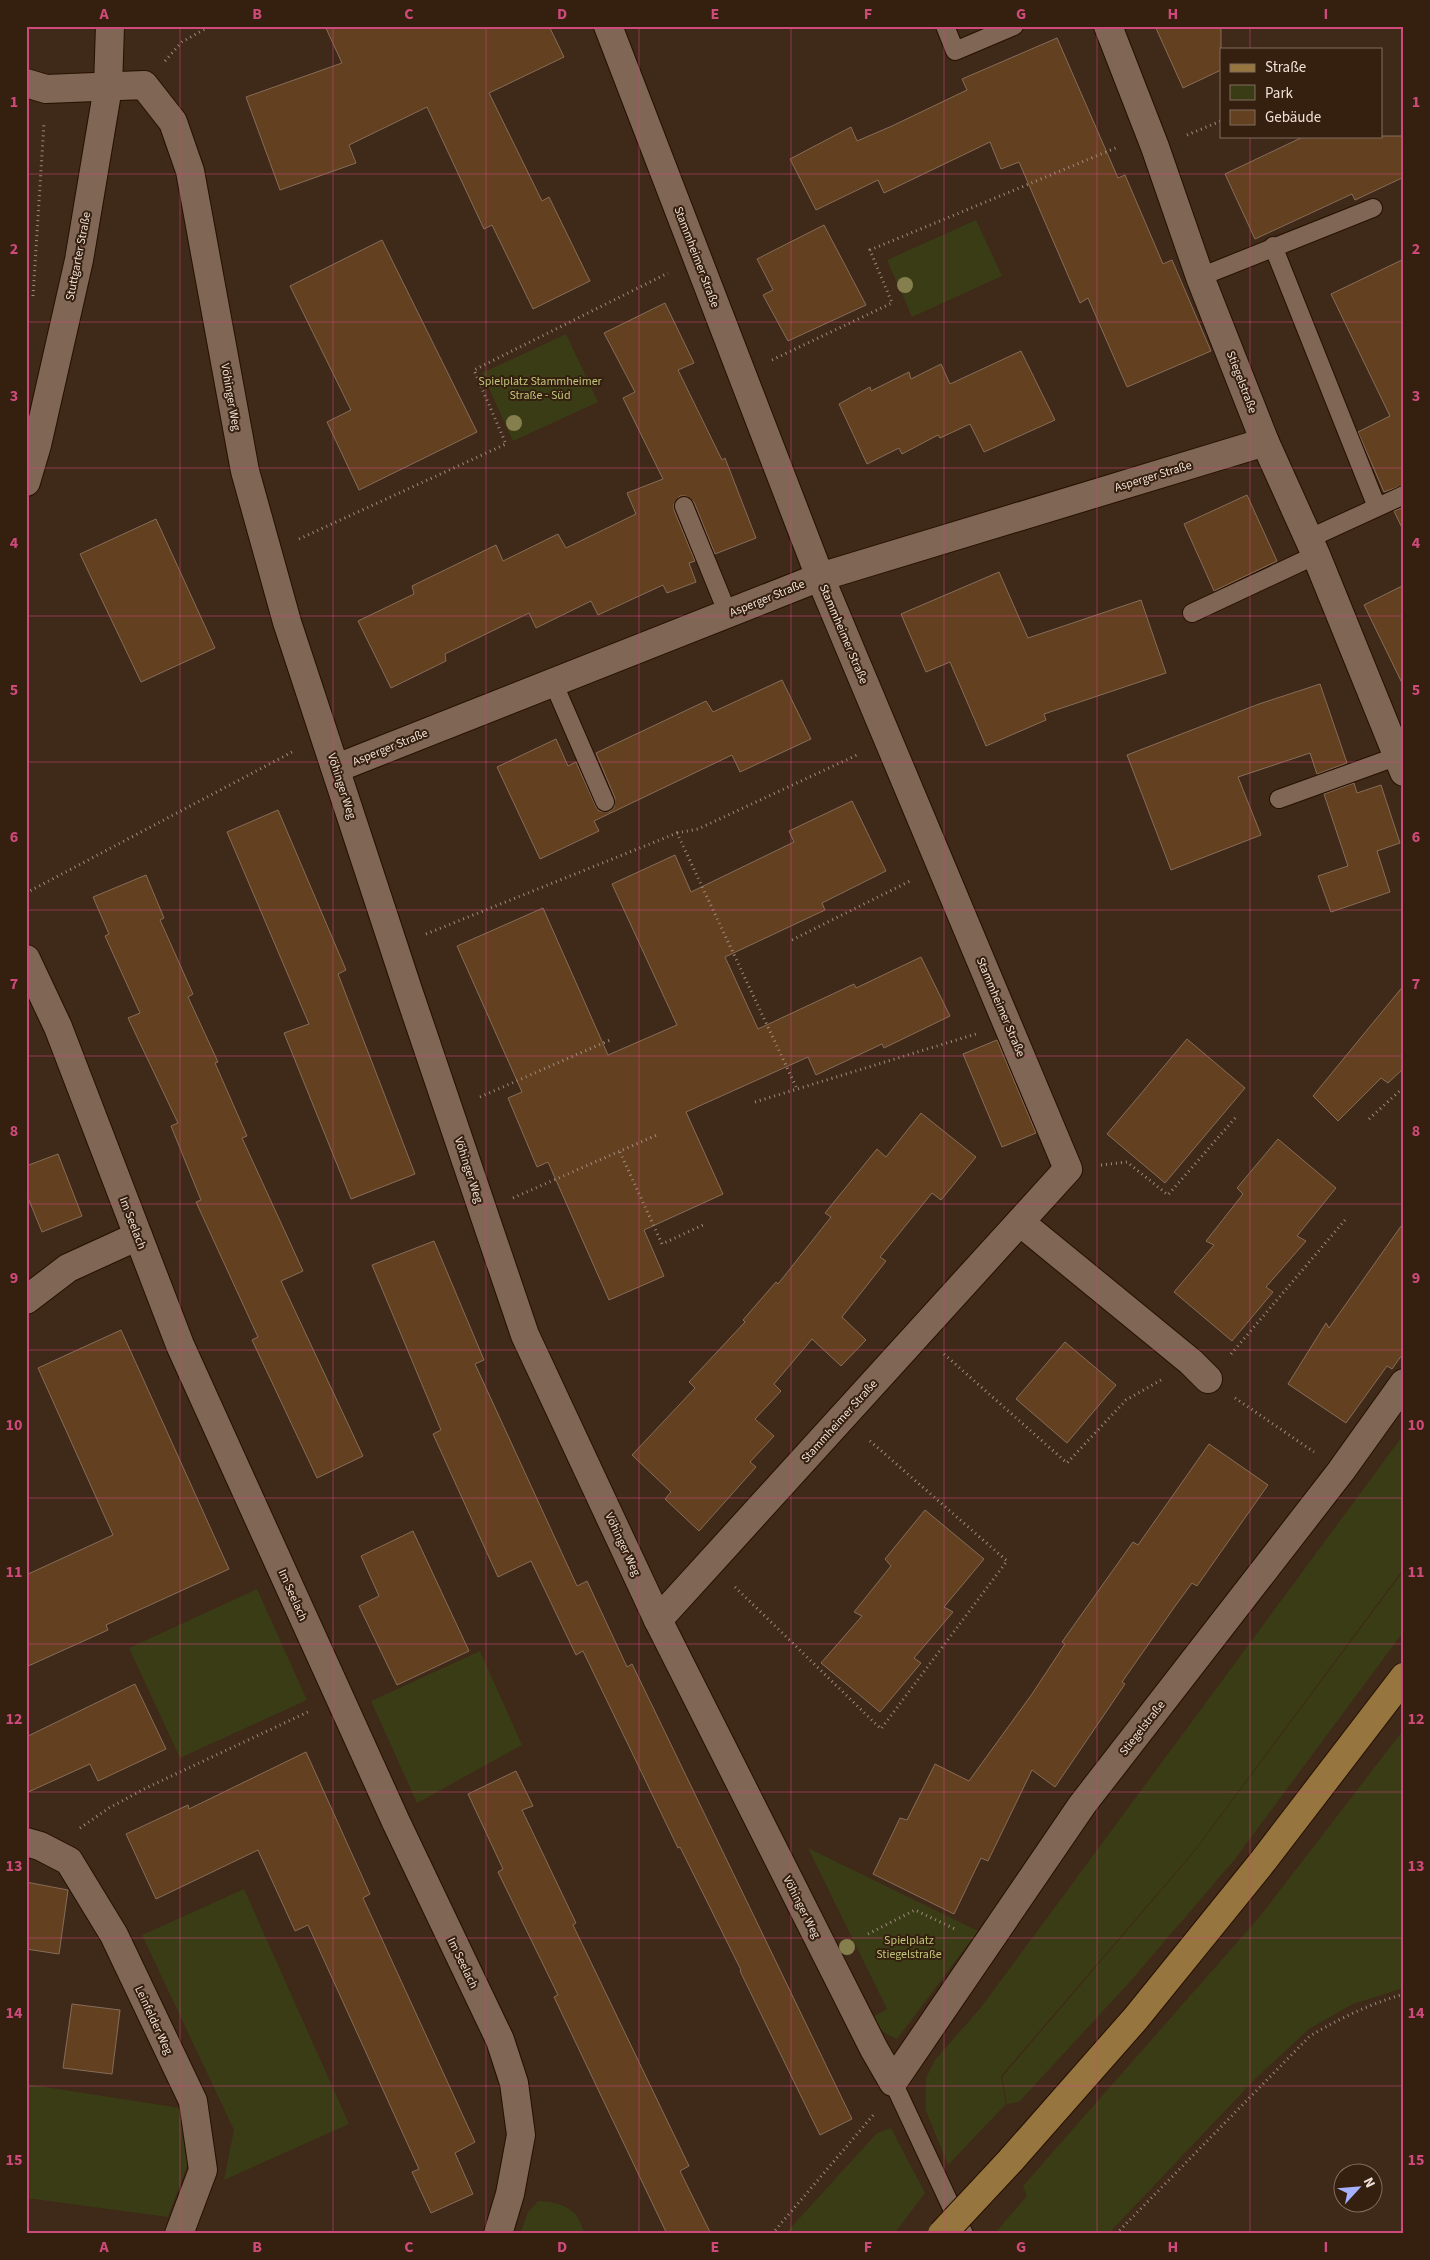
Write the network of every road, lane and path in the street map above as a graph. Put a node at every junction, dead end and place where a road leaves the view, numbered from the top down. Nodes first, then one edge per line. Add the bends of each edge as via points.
1 (110, 26) edge
2 (210, 26) edge
3 (608, 26) edge
4 (945, 26) edge
5 (1014, 26) edge
6 (1108, 26) edge
7 (144, 85) junction
8 (36, 86) edge
9 (108, 87) junction
10 (1148, 134) junction
11 (1374, 208) dead end
12 (1273, 246) junction
13 (698, 259) junction
14 (1200, 277) junction
15 (32, 303) dead end
16 (742, 374) junction
17 (1265, 442) junction
18 (26, 482) edge
19 (1404, 495) edge
20 (684, 506) dead end
21 (1377, 507) junction
22 (1312, 547) junction
23 (268, 554) junction
24 (820, 577) junction
25 (728, 614) junction
26 (1192, 614) dead end
27 (552, 682) junction
28 (325, 734) junction
29 (889, 740) junction
30 (1398, 747) edge
31 (336, 768) junction
32 (1279, 799) dead end
33 (605, 802) dead end
34 (677, 833) junction
35 (941, 865) junction
36 (26, 893) edge
37 (792, 940) dead end
38 (395, 947) junction
39 (26, 959) edge
40 (1008, 1025) junction
41 (610, 1040) dead end
42 (1404, 1087) edge
43 (797, 1089) junction
44 (755, 1102) dead end
45 (449, 1110) junction
46 (1236, 1117) dead end
47 (1369, 1119) dead end
48 (660, 1134) dead end
49 (620, 1152) junction
50 (1068, 1169) junction
51 (483, 1211) junction
52 (1345, 1220) dead end
53 (1020, 1222) junction
54 (703, 1225) dead end
55 (138, 1236) junction
56 (26, 1300) edge
57 (919, 1332) junction
58 (1200, 1371) junction
59 (1404, 1384) edge
60 (843, 1417) junction
61 (1341, 1471) junction
62 (709, 1562) junction
63 (658, 1620) junction
64 (1404, 1677) edge
65 (339, 1697) junction
66 (26, 1842) edge
67 (69, 1861) junction
68 (963, 1933) dead end
69 (868, 1934) dead end
70 (1404, 1994) edge
71 (893, 2082) junction
72 (179, 2234) edge
73 (498, 2234) edge
74 (772, 2234) edge
75 (942, 2234) edge
76 (964, 2234) edge
77 (1116, 2234) edge

1 - 9 street, Stuttgarter Straße
2 - 7 path via 182,42
3 - 13 street, Stammheimer Straße
4 - 5 lane via 955,51
6 - 10 street, Stiegelstraße
7 - 9 street
7 - 23 street, Vöhinger Weg via 173,122 190,171 244,471
8 - 9 street
8 - 15 path via 35,286
9 - 18 street, Stuttgarter Straße via 79,260
10 - 14 street, Stiegelstraße
10 - 16 path via 870,250 892,303
11 - 12 lane
12 - 14 lane
12 - 21 lane
13 - 16 street, Stammheimer Straße
13 - 23 path via 474,370 506,444
14 - 17 street, Stiegelstraße
16 - 24 street, Stammheimer Straße
17 - 22 street, Stiegelstraße
17 - 24 street, Asperger Straße
19 - 21 lane
20 - 25 lane
21 - 22 lane
22 - 26 lane
22 - 30 street, Stiegelstraße
23 - 28 street, Vöhinger Weg
24 - 25 street, Asperger Straße
24 - 29 street, Stammheimer Straße
25 - 27 street, Asperger Straße
27 - 31 street, Asperger Straße
27 - 33 lane
28 - 31 street, Vöhinger Weg
28 - 36 path
29 - 34 path via 698,829
29 - 35 street, Stammheimer Straße
30 - 32 lane
31 - 38 street, Vöhinger Weg
34 - 38 path
34 - 43 path
35 - 37 path
35 - 40 street, Stammheimer Straße
38 - 45 street, Vöhinger Weg
39 - 55 street, Im Seelach via 58,1027
40 - 43 path
40 - 50 street, Stammheimer Straße
41 - 45 path
42 - 47 path
43 - 44 path
45 - 51 street, Vöhinger Weg
46 - 50 path via 1168,1195 1128,1162
48 - 49 path
49 - 51 path
49 - 54 path via 662,1244
50 - 53 street, Stammheimer Straße
51 - 63 street, Vöhinger Weg via 526,1334
52 - 58 path
53 - 57 street, Stammheimer Straße
53 - 58 street
55 - 56 street via 68,1268
55 - 65 street, Im Seelach via 180,1345
57 - 58 path via 1067,1463 1126,1400
57 - 60 street, Stammheimer Straße
58 - 61 path
59 - 61 street, Stiegelstraße
60 - 62 street, Stammheimer Straße
60 - 62 path via 1007,1562 882,1729
61 - 71 street, Stiegelstraße via 1082,1805
62 - 63 street, Stammheimer Straße
63 - 71 street, Vöhinger Weg
64 - 75 main road, bridge via 1136,2018
65 - 67 path via 108,1808 81,1826 71,1841
65 - 73 street, Im Seelach via 500,2040 514,2083 521,2135 510,2194
66 - 67 street
67 - 72 street, Leinfelder Weg via 114,1935 193,2101 203,2170
68 - 69 path via 915,1910
70 - 77 path via 1372,2004 1310,2036
71 - 74 path via 874,2115
71 - 76 lane, Vöhinger Weg

